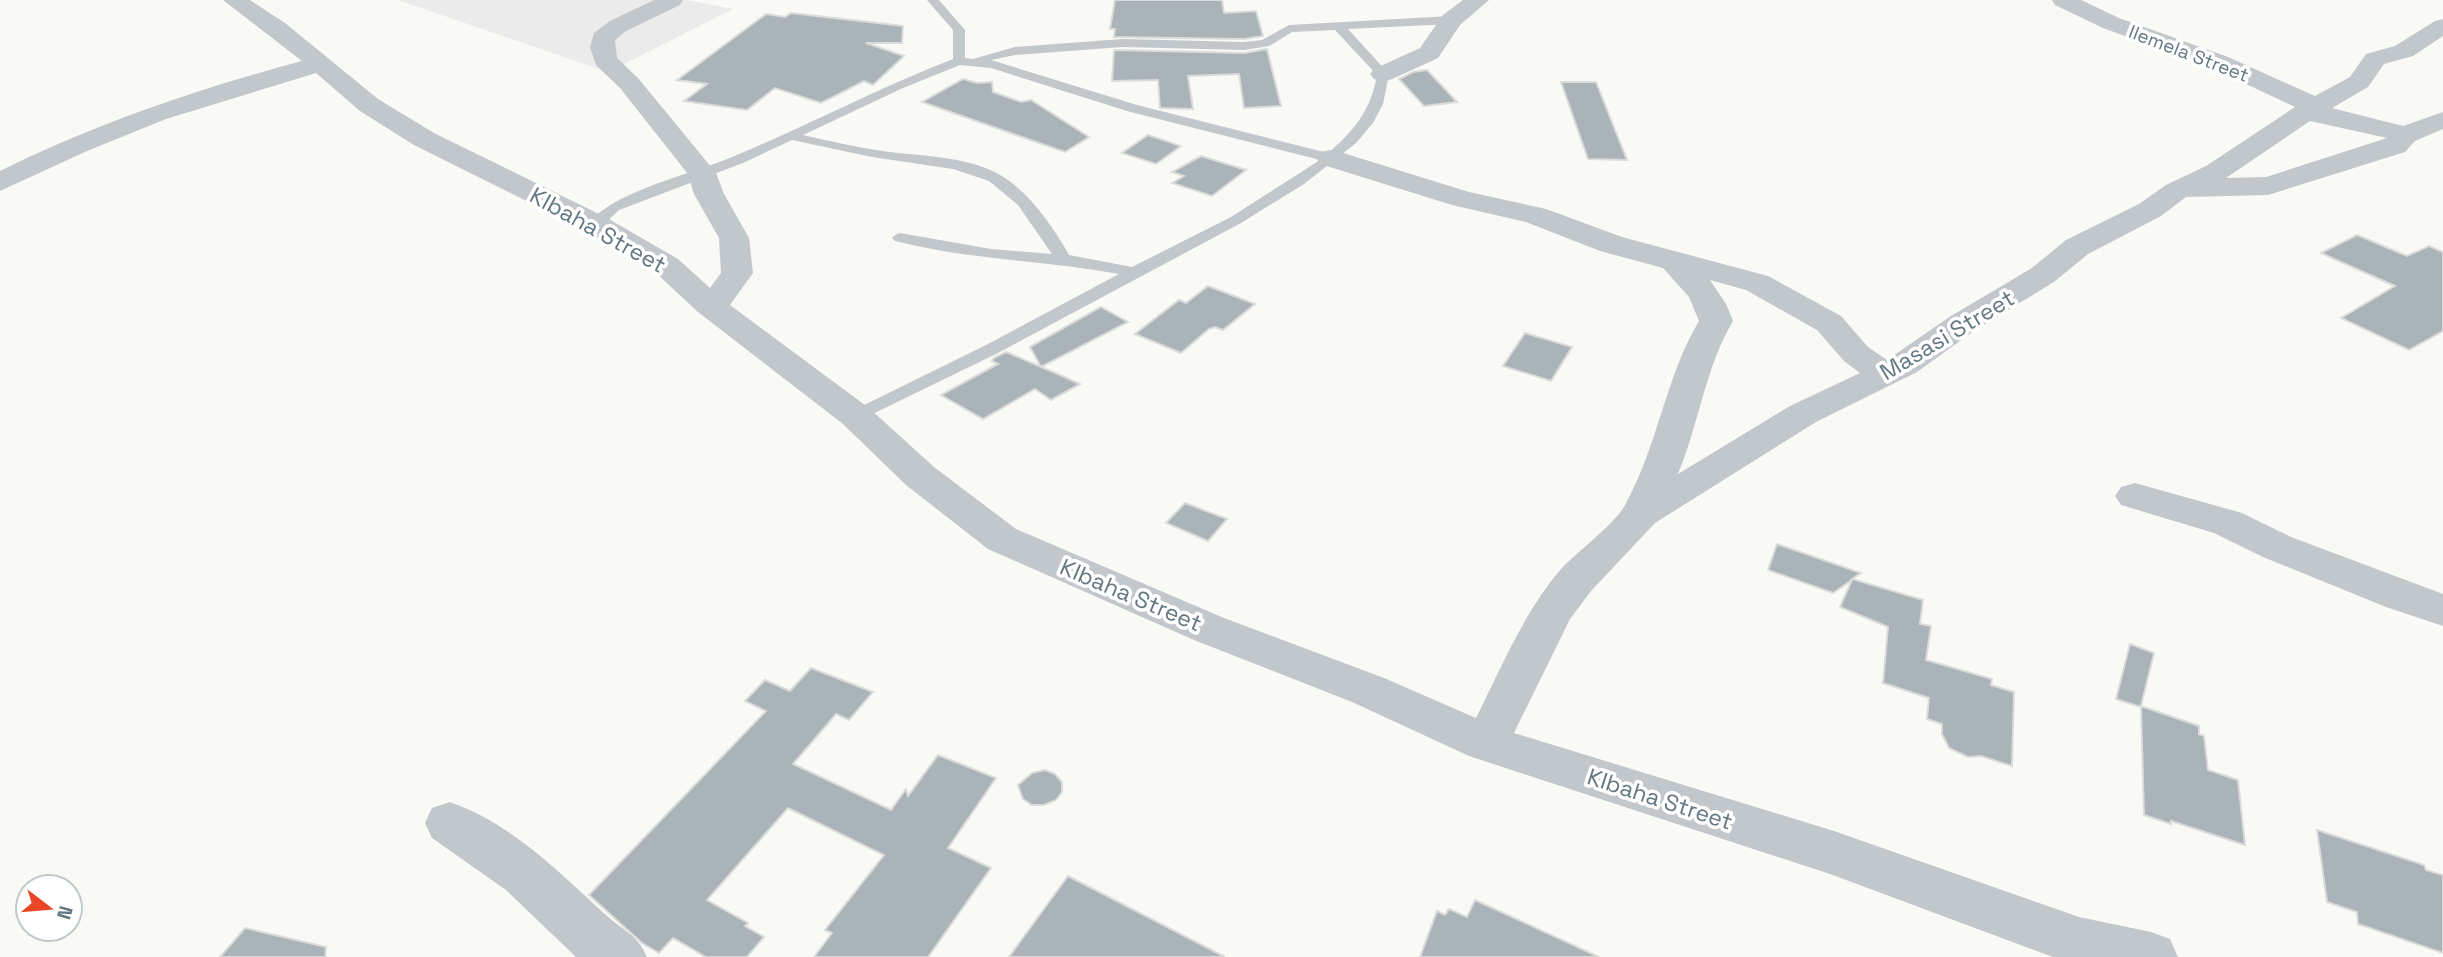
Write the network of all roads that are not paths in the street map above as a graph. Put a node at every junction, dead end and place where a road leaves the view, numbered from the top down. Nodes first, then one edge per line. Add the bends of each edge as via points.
1 (234, 0) edge
2 (672, 0) edge
3 (933, 0) edge
4 (1478, 0) edge
5 (2063, 0) edge
6 (1451, 20) junction
7 (1338, 26) junction
8 (2443, 26) edge
9 (965, 61) junction
10 (321, 64) junction
11 (1383, 74) junction
12 (2319, 111) junction
13 (2443, 120) edge
14 (2407, 134) junction
15 (798, 138) dead end
16 (2443, 146) edge
17 (52, 155) junction
18 (1329, 158) junction
19 (0, 162) edge
20 (702, 173) junction
21 (0, 182) edge
22 (2187, 187) junction
23 (596, 224) junction
24 (900, 239) dead end
25 (1063, 259) junction
26 (1675, 262) junction
27 (1133, 272) junction
28 (710, 305) junction
29 (1885, 375) junction
30 (856, 416) junction
31 (2135, 496) dead end
32 (1641, 514) junction
33 (2443, 610) edge
34 (1486, 743) junction
35 (450, 823) dead end
36 (2078, 950) edge
37 (620, 957) edge
38 (2151, 957) edge

1 - 10 street, KIbaha Street
2 - 20 street via 618,26 603,38 602,47 605,60
3 - 9 lane via 959,30
4 - 6 street
5 - 12 street, Ilemela Street via 2111,23 2219,62
6 - 7 lane
6 - 11 street via 1429,53
7 - 9 lane via 1289,29 1254,45 1122,43 1015,51
7 - 11 lane
8 - 12 street, Masasi Street via 2404,51 2375,59 2359,82
9 - 18 lane via 1026,73 1142,111
9 - 20 lane via 898,85
10 - 17 street via 172,108
10 - 23 street, KIbaha Street via 369,105 424,139
11 - 18 lane via 1368,120
12 - 14 street, Ilemela Street
12 - 22 street, Masasi Street
13 - 14 street
14 - 16 street, Ilemela Street
14 - 22 street via 2395,146 2268,186
15 - 25 lane via 945,163 995,178 1054,239
17 - 19 street
17 - 21 street
18 - 26 street via 1462,199 1535,215
18 - 27 lane via 1251,210
20 - 23 lane via 614,207
20 - 28 street via 734,238 737,261 732,284
22 - 29 street, Masasi Street via 2077,247 2018,292
23 - 28 street, KIbaha Street via 667,266
24 - 25 lane via 991,254
25 - 27 lane
26 - 29 street via 1744,279 1787,298 1829,323 1856,354
26 - 32 street via 1697,284 1716,321 1700,348 1674,441
27 - 30 lane via 1014,338
28 - 30 street, KIbaha Street
29 - 32 street, Masasi Street via 1803,414
30 - 34 street, KIbaha Street via 920,476 1002,539
31 - 33 street via 2228,523 2289,552
32 - 34 street, Masasi Street via 1576,580 1552,612
34 - 36 street, KIbaha Street via 1834,853
35 - 37 street via 509,860 601,947
36 - 38 street, KIbaha Street

